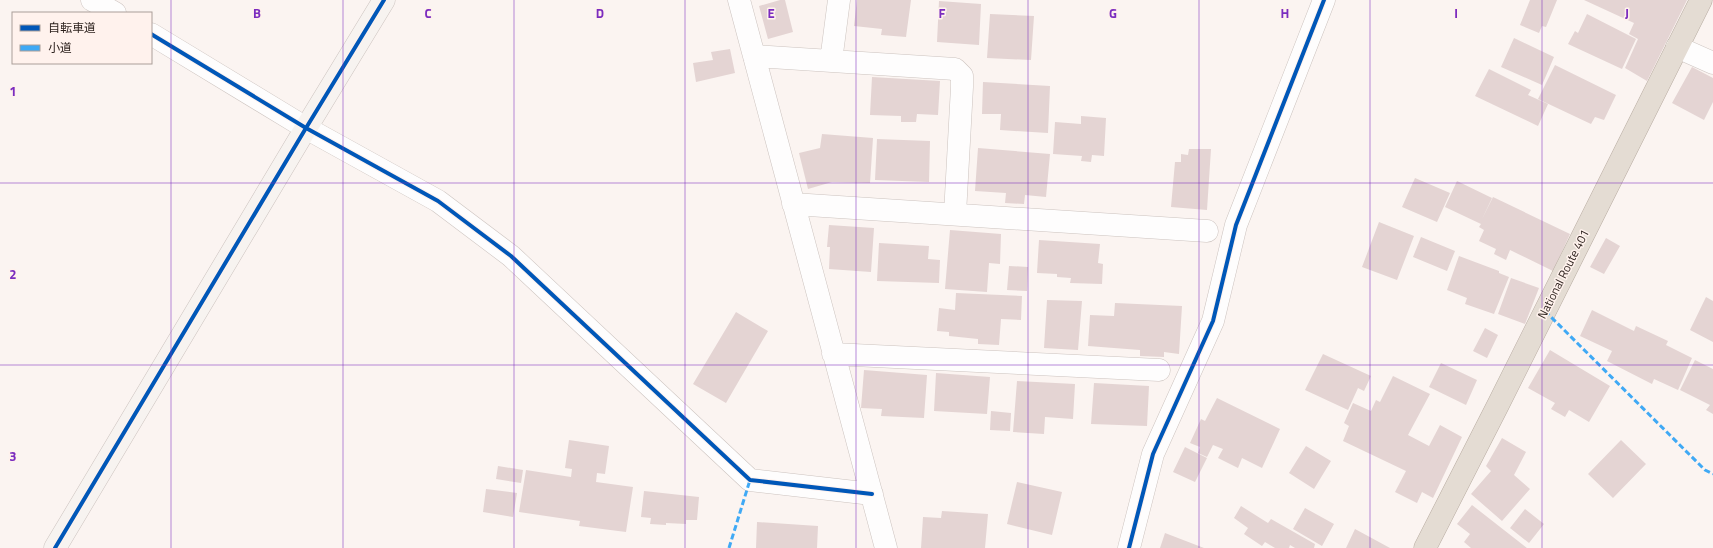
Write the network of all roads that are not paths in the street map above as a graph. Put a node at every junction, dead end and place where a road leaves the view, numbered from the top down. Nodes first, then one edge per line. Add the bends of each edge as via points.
1 (92, 0) edge
2 (384, 0) edge
3 (739, 0) edge
4 (839, 0) edge
5 (1324, 0) edge
6 (1701, 0) edge
7 (112, 12) edge
8 (152, 35) edge
9 (1677, 46) junction
10 (754, 56) junction
11 (831, 61) junction
12 (1713, 64) edge
13 (306, 128) junction
14 (793, 204) junction
15 (955, 214) junction
16 (1207, 232) dead end
17 (833, 354) junction
18 (1159, 370) dead end
19 (872, 494) junction
20 (55, 548) edge
21 (886, 548) edge
22 (1129, 548) edge
23 (1424, 548) edge

1 - 7 street
2 - 13 street
3 - 10 street
4 - 11 street
5 - 22 street via 1236,225 1213,321 1154,454
6 - 9 highway, National Route 401
8 - 13 street
9 - 12 street
9 - 23 highway, National Route 401
10 - 11 street
10 - 14 street
11 - 15 street via 955,68 962,76
13 - 19 street via 438,200 511,256 750,480
13 - 20 street
14 - 15 street
14 - 17 street
15 - 16 street
17 - 18 street
17 - 19 street
19 - 21 street

